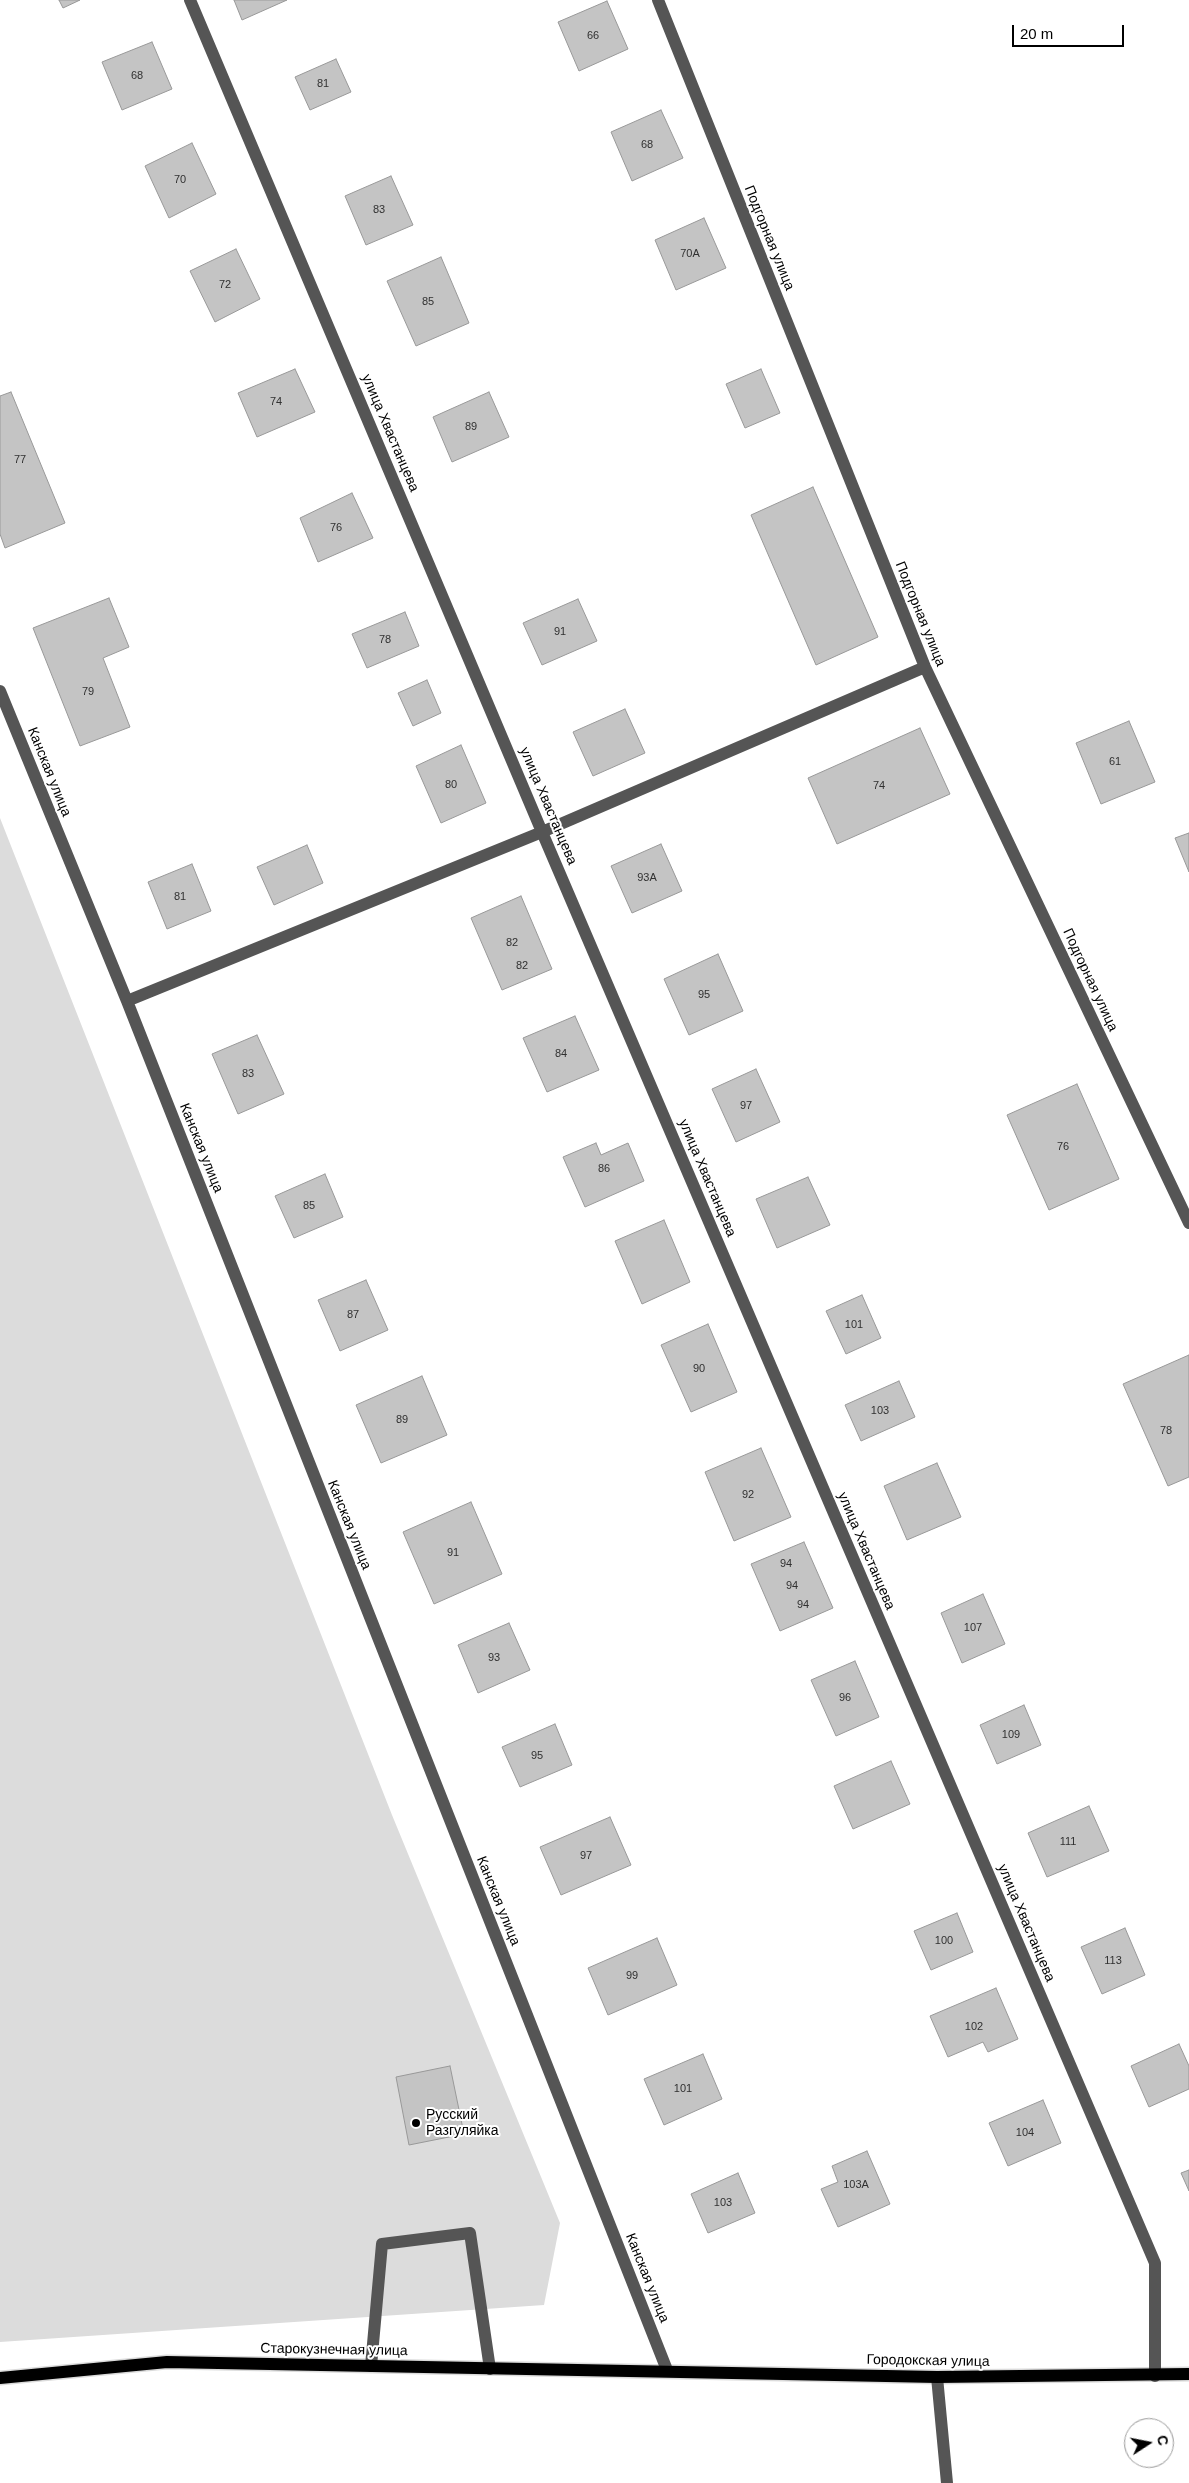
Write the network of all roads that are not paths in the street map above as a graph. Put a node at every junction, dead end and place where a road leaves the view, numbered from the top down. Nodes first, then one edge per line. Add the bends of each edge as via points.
1 (190, 0) edge
2 (658, 0) edge
3 (925, 667) junction
4 (0, 691) edge
5 (542, 832) junction
6 (127, 1002) junction
7 (1189, 1223) edge
8 (371, 2366) junction
9 (490, 2368) junction
10 (667, 2370) junction
11 (1189, 2374) edge
12 (1155, 2376) junction
13 (937, 2377) junction
14 (0, 2378) edge
15 (947, 2483) edge

1 - 5 street, улица Хвастанцева
2 - 3 street, Подгорная улица
3 - 5 street
3 - 7 street, Подгорная улица
4 - 6 street, Канская улица
5 - 6 street
5 - 12 street, улица Хвастанцева via 1155,2263
6 - 10 street, Канская улица
8 - 9 main road, Старокузнечная улица
8 - 9 street via 382,2244 470,2233
8 - 14 main road, Старокузнечная улица via 167,2362
9 - 10 main road, Старокузнечная улица
10 - 13 main road, Городокская улица
11 - 12 main road, Городокская улица
12 - 13 main road, Городокская улица
13 - 15 street

